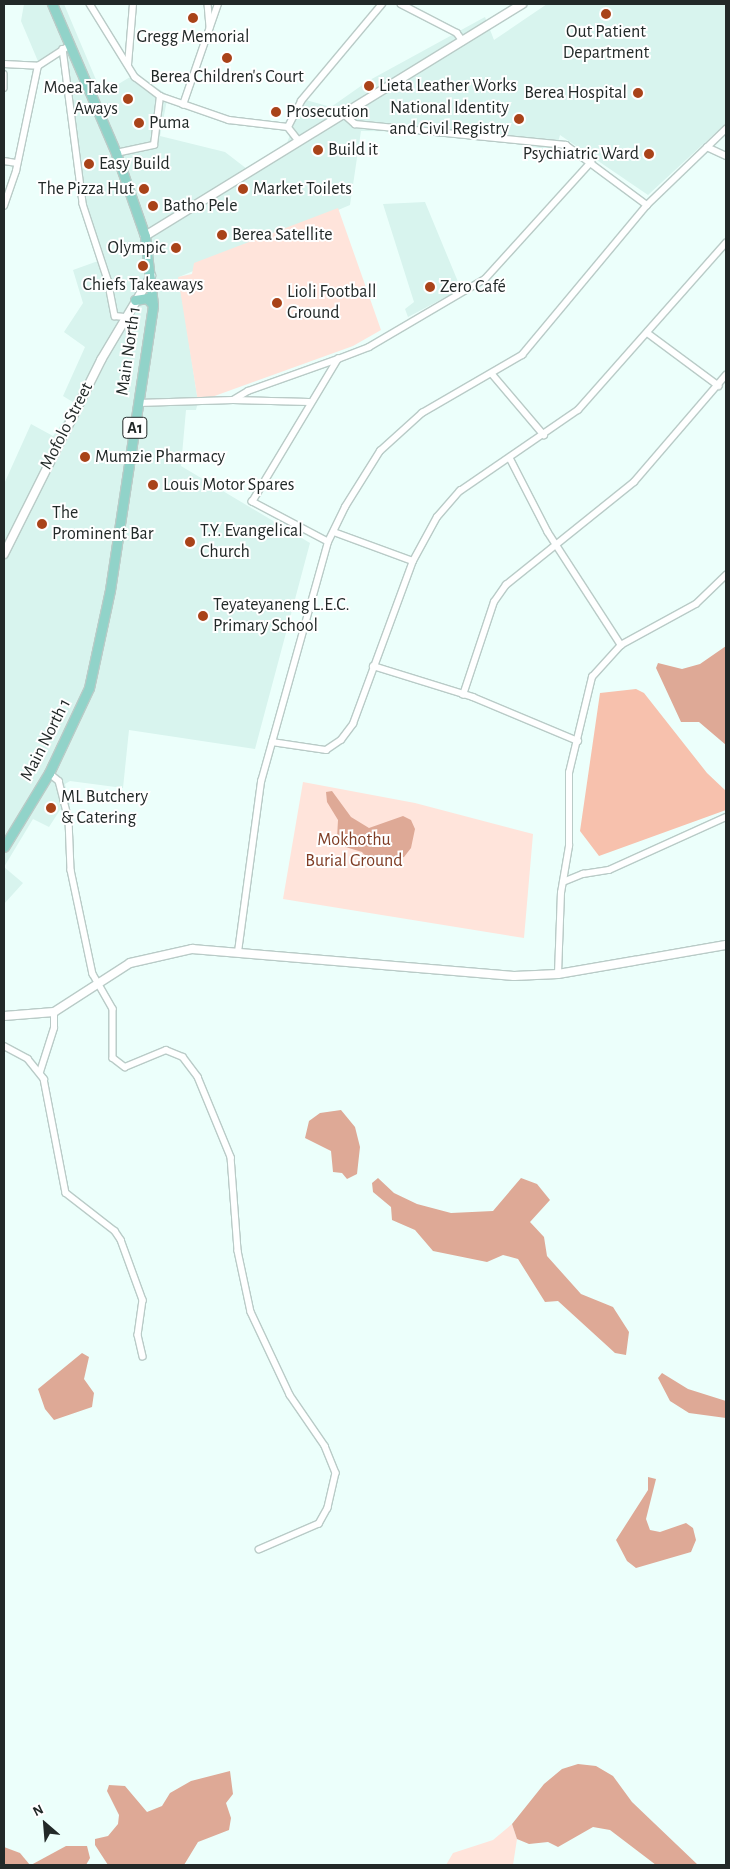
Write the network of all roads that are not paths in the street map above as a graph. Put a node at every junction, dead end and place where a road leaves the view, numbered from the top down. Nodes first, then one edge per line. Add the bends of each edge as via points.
1 (52, 4) edge
2 (90, 4) edge
3 (133, 4) edge
4 (208, 4) edge
5 (218, 4) edge
6 (382, 4) edge
7 (401, 4) edge
8 (522, 4) edge
9 (210, 27) junction
10 (463, 41) junction
11 (66, 48) junction
12 (4, 64) edge
13 (128, 65) junction
14 (38, 66) junction
15 (4, 74) edge
16 (4, 88) edge
17 (160, 96) junction
18 (184, 106) junction
19 (344, 114) junction
20 (288, 127) junction
21 (726, 129) edge
22 (298, 140) junction
23 (707, 147) junction
24 (116, 153) junction
25 (726, 156) edge
26 (4, 161) edge
27 (17, 162) junction
28 (591, 162) junction
29 (4, 206) edge
30 (647, 206) junction
31 (145, 236) junction
32 (726, 243) edge
33 (152, 275) junction
34 (135, 300) junction
35 (153, 305) junction
36 (124, 317) junction
37 (649, 334) junction
38 (338, 359) junction
39 (493, 375) junction
40 (726, 375) edge
41 (719, 386) junction
42 (233, 400) junction
43 (309, 402) junction
44 (138, 403) junction
45 (544, 435) junction
46 (510, 458) junction
47 (334, 532) junction
48 (328, 542) junction
49 (559, 544) junction
50 (4, 554) edge
51 (413, 562) junction
52 (726, 575) edge
53 (621, 645) junction
54 (373, 666) junction
55 (463, 695) junction
56 (272, 742) junction
57 (578, 742) junction
58 (49, 773) junction
59 (726, 817) edge
60 (5, 841) edge
61 (563, 882) junction
62 (726, 945) edge
63 (238, 952) junction
64 (558, 974) junction
65 (98, 981) junction
66 (54, 1012) junction
67 (4, 1016) edge
68 (4, 1046) edge
69 (40, 1072) junction
70 (143, 1356) dead end
71 (259, 1550) dead end

1 - 11 main road, Main North 1 / A1
2 - 13 street
3 - 13 street
4 - 9 street
5 - 9 street
6 - 20 street via 301,101
7 - 10 street via 457,33
8 - 10 main road
9 - 18 street
10 - 19 main road via 403,74
11 - 14 street
11 - 24 main road, Main North 1 / A1
11 - 36 street via 83,204 108,280 115,316
12 - 14 street
13 - 17 street via 135,77
14 - 27 street
15 - 16 street
17 - 18 street
17 - 24 street via 154,145
18 - 20 street via 229,120
19 - 22 main road
19 - 28 street via 355,124 566,145
20 - 22 street
21 - 23 street
22 - 31 main road
23 - 25 street
23 - 30 street
24 - 31 main road, Main North 1 / A1
26 - 27 street
27 - 29 street
28 - 30 street
28 - 38 street via 485,279 369,347
30 - 39 street via 522,355
31 - 33 main road, Main North 1 / A1
32 - 37 street
33 - 34 main road, Mofolo Street
33 - 35 main road, Main North 1 / A1
34 - 35 main road via 147,298
34 - 36 main road, Mofolo Street
35 - 44 main road, Main North 1 / A1
36 - 50 main road, Mofolo Street
37 - 41 street
37 - 45 street via 578,410
38 - 42 street via 248,391
38 - 43 street
39 - 45 street
39 - 47 street via 422,413 380,451
40 - 41 street
41 - 49 street via 634,482
42 - 43 street
42 - 44 street
43 - 48 street via 303,420 252,502
44 - 58 main road, Main North 1 / A1 via 110,590 89,688
45 - 46 street
46 - 49 street via 548,532
46 - 51 street via 460,491 437,517
47 - 48 street
47 - 51 street
48 - 56 street
49 - 53 street
49 - 55 street via 517,575 494,602
51 - 54 street
52 - 53 street via 696,604
53 - 57 street via 592,677
54 - 55 street
54 - 56 street via 353,724 334,747 326,750
55 - 57 street
56 - 63 street via 261,782
57 - 61 street via 569,773 570,846
58 - 60 main road, Main North 1 / A1
58 - 65 street via 60,781 69,820 71,870 93,974
59 - 61 street via 609,870 583,874
61 - 64 street
62 - 64 main road
63 - 64 main road via 514,976
63 - 65 main road via 172,952 130,963
65 - 66 main road
65 - 71 street via 113,1009 110,1042 119,1066 125,1067 159,1052 175,1053 190,1064 208,1096 231,1158 238,1251 251,1312 290,1395 324,1446 336,1473 328,1508 319,1524
66 - 67 main road
66 - 69 street via 54,1028
68 - 69 street via 28,1059
69 - 70 street via 48,1089 56,1158 66,1194 115,1231 143,1300 138,1336

